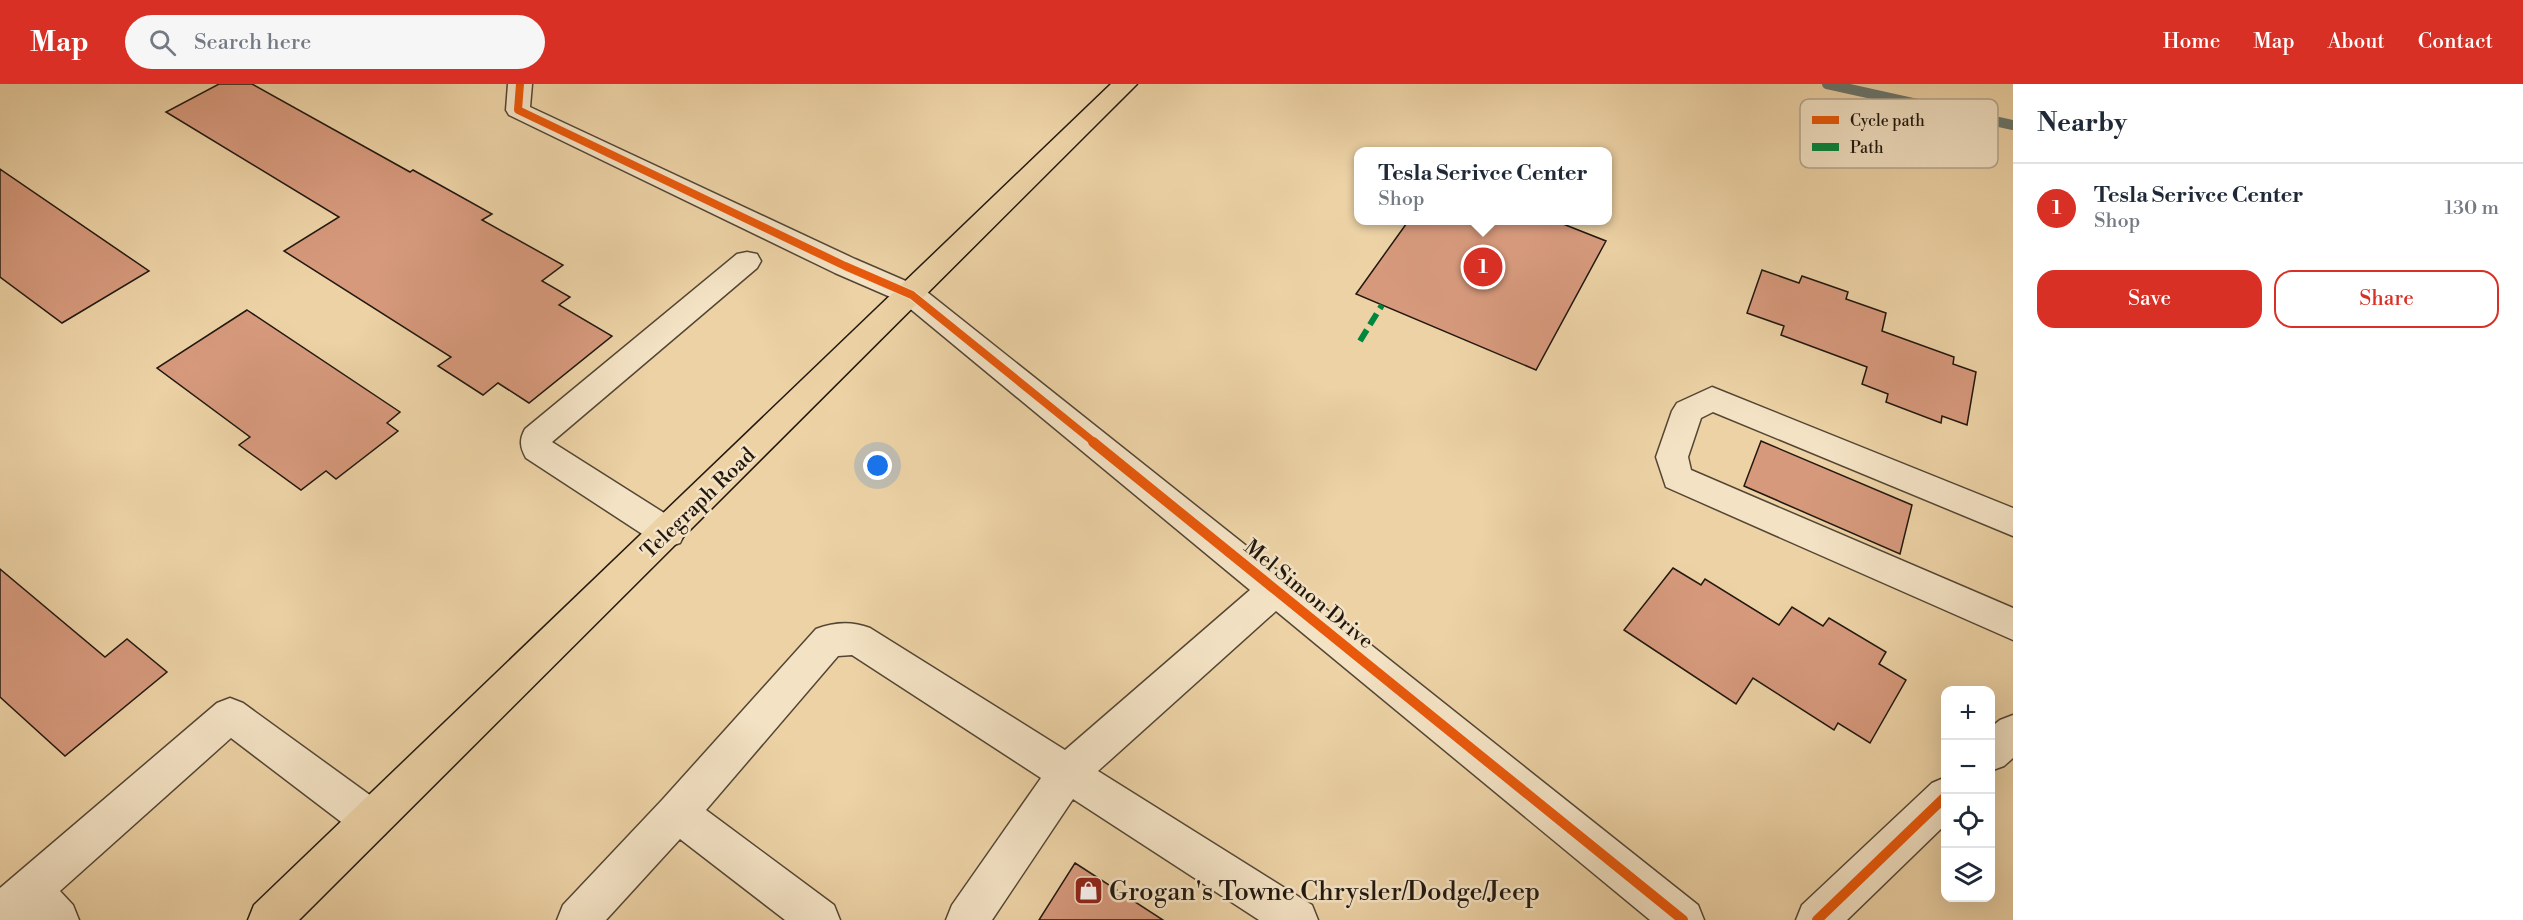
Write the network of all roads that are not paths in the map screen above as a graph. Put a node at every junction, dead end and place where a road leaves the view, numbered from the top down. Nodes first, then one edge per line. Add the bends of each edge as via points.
1 (520, 84) edge
2 (1125, 84) edge
3 (747, 261) dead end
4 (912, 295) junction
5 (2013, 522) edge
6 (668, 533) junction
7 (1275, 590) junction
8 (2013, 624) edge
9 (2013, 733) edge
10 (1995, 749) edge
11 (1068, 773) junction
12 (1941, 801) edge
13 (677, 813) junction
14 (371, 820) junction
15 (30, 889) junction
16 (0, 916) edge
17 (58, 920) edge
18 (269, 920) edge
19 (578, 920) edge
20 (819, 920) edge
21 (967, 920) edge
22 (1297, 920) edge
23 (1683, 920) edge
24 (1817, 920) edge

1 - 4 street, Mel Simon Drive via 518,110
2 - 4 main road, Telegraph Road
3 - 6 street via 536,438 537,449
4 - 6 main road, Telegraph Road
4 - 7 street, Mel Simon Drive
5 - 8 street via 1712,399 1688,411 1672,457 1677,478
6 - 14 main road, Telegraph Road
7 - 11 street
7 - 23 street, Mel Simon Drive
9 - 10 street
11 - 13 street via 857,639 829,640
11 - 21 street
11 - 22 street
12 - 24 street
13 - 19 street
13 - 20 street
14 - 15 street via 230,716
14 - 18 main road, Telegraph Road
15 - 16 street
15 - 17 street

